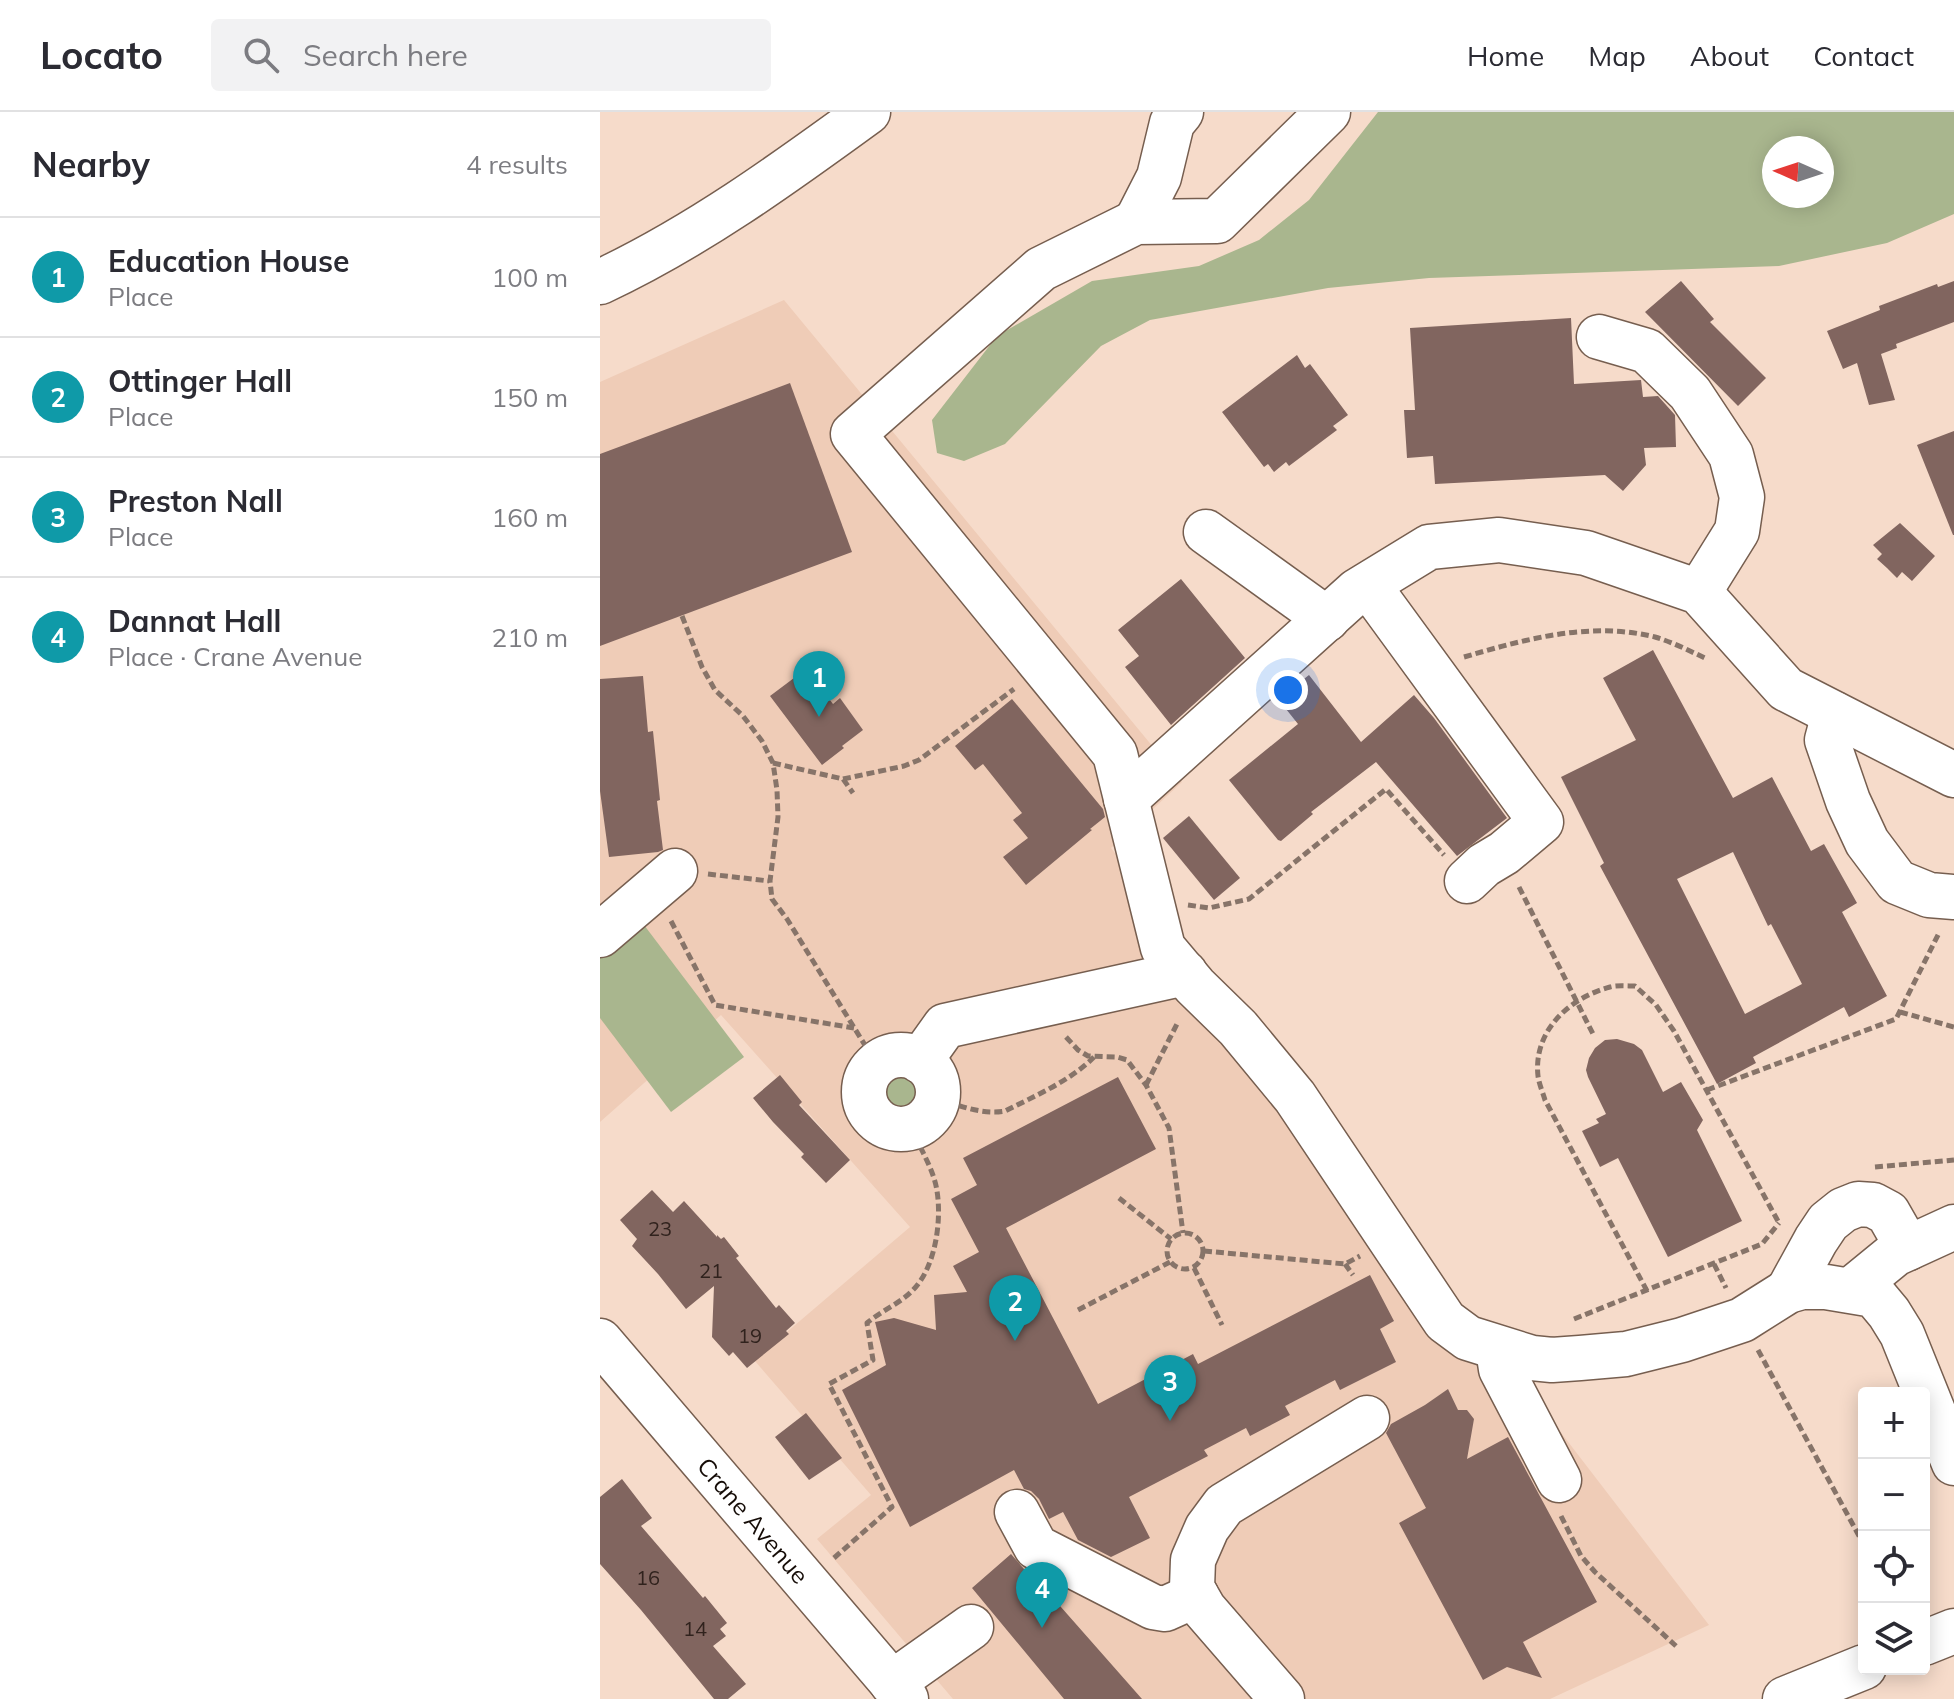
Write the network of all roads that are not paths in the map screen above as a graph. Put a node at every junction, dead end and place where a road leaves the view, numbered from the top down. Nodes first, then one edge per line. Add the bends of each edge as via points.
1 (868, 112) edge
2 (1181, 112) edge
3 (1328, 112) edge
4 (1136, 222) junction
5 (600, 282) edge
6 (1599, 337) dead end
7 (1206, 532) dead end
8 (1368, 585) junction
9 (1699, 592) junction
10 (1327, 619) junction
11 (1834, 714) junction
12 (1954, 775) edge
13 (1126, 799) junction
14 (665, 879) road end
15 (1467, 881) road end
16 (1947, 913) edge
17 (600, 935) edge
18 (1190, 980) junction
19 (923, 1095) junction
20 (1954, 1227) edge
21 (1908, 1248) junction
22 (1851, 1290) junction
23 (1788, 1291) junction
24 (600, 1341) edge
25 (1498, 1349) junction
26 (1367, 1418) dead end
27 (1954, 1463) edge
28 (1559, 1480) road end
29 (1017, 1512) dead end
30 (1196, 1595) junction
31 (971, 1627) dead end
32 (1954, 1631) edge
33 (1930, 1641) edge
34 (1858, 1669) edge
35 (899, 1691) edge
36 (1282, 1699) edge
37 (1785, 1699) edge

1 - 5 street via 749,196
2 - 4 street via 1172,123 1159,177
3 - 4 street via 1217,221
4 - 13 street via 1041,269 853,434 1115,754
6 - 9 street via 1647,351 1690,393 1731,455 1742,497 1737,531
7 - 10 street
8 - 9 street via 1429,547 1499,540 1586,553
8 - 10 street
8 - 15 street via 1541,822
9 - 11 street via 1786,689
10 - 13 street
11 - 12 street
11 - 16 street via 1827,740 1867,842 1897,882 1929,895
13 - 18 street via 1163,948
14 - 17 street
18 - 19 street via 945,1026
18 - 25 street via 1295,1097 1445,1321 1468,1338
19 - 19 street via 913,1056 887,1057 865,1046 864,1100 878,1122 898,1129
20 - 21 street
21 - 22 street
21 - 23 street via 1888,1213 1858,1204 1828,1222
22 - 23 street
22 - 27 street via 1874,1295 1902,1334
23 - 25 street via 1742,1320 1626,1354 1552,1360
24 - 35 street, Crane Avenue
25 - 28 street via 1501,1369
26 - 30 street via 1224,1505 1193,1560
29 - 30 street via 1036,1547 1153,1607 1165,1609
30 - 36 street
31 - 35 street
32 - 33 street
34 - 37 street

